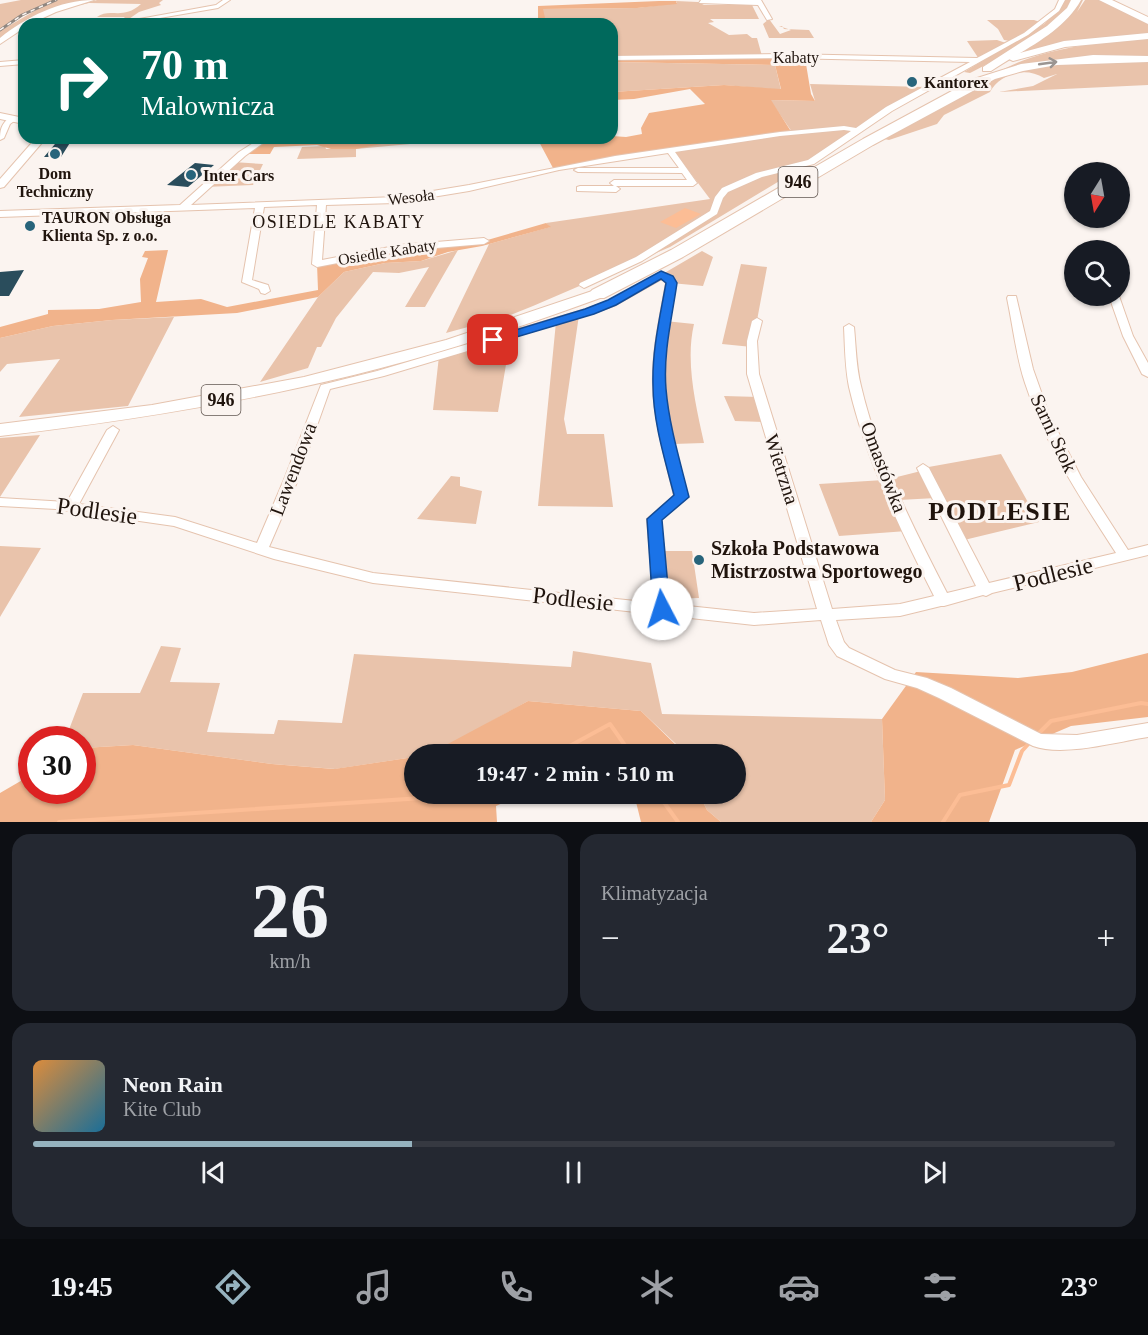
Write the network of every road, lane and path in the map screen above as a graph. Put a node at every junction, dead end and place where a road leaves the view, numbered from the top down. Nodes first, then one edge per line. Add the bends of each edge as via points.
1 (90, 0) edge
2 (227, 0) edge
3 (1062, 0) edge
4 (1076, 0) edge
5 (1104, 0) edge
6 (1115, 0) edge
7 (759, 1) edge
8 (701, 2) dead end
9 (1148, 16) edge
10 (36, 18) edge
11 (153, 18) edge
12 (769, 19) dead end
13 (1148, 21) edge
14 (18, 29) edge
15 (1148, 37) edge
16 (0, 42) edge
17 (18, 58) edge
18 (618, 58) edge
19 (1148, 59) edge
20 (18, 63) edge
21 (3, 64) edge
22 (984, 65) junction
23 (972, 85) junction
24 (0, 116) edge
25 (13, 119) junction
26 (18, 120) edge
27 (888, 129) junction
28 (856, 130) junction
29 (0, 138) edge
30 (37, 144) edge
31 (257, 144) edge
32 (674, 154) junction
33 (600, 160) junction
34 (574, 170) dead end
35 (606, 170) junction
36 (685, 171) junction
37 (0, 185) edge
38 (580, 189) dead end
39 (616, 190) junction
40 (322, 203) junction
41 (260, 205) junction
42 (181, 209) junction
43 (0, 214) edge
44 (484, 241) dead end
45 (265, 291) dead end
46 (605, 298) junction
47 (1012, 298) dead end
48 (1118, 306) edge
49 (757, 321) dead end
50 (849, 327) dead end
51 (1148, 374) edge
52 (0, 430) edge
53 (113, 430) dead end
54 (923, 468) dead end
55 (0, 502) edge
56 (71, 507) junction
57 (261, 550) junction
58 (1148, 550) edge
59 (1125, 556) junction
60 (986, 591) junction
61 (944, 601) junction
62 (662, 609) junction
63 (826, 616) junction
64 (1148, 730) edge

1 - 10 street
2 - 11 street via 218,6
3 - 22 street via 1058,10 1045,21
4 - 22 highway via 1059,21
5 - 13 highway
6 - 9 highway
7 - 8 street
7 - 12 street
14 - 16 street
15 - 22 highway via 1047,47
15 - 23 highway via 1036,53
17 - 21 street
18 - 22 street, Kabaty via 795,57
23 -> 19 highway via 1005,72 1046,63
20 - 21 street
22 - 27 highway, 946
22 - 28 street
23 - 27 highway, 946
24 - 25 street
25 - 26 street
25 - 29 street
27 - 46 highway, 946
28 - 32 street, Wesoła via 780,134
28 - 46 street via 812,162 759,175 725,190 714,212 639,259 584,285
30 - 37 street
31 - 42 street
32 - 33 street, Wesoła
32 - 36 street
33 - 35 street
33 - 40 street, Wesoła via 426,196
34 - 35 street
35 - 36 street
35 - 39 street
36 - 39 street via 693,183
38 - 39 street
40 - 41 street, Wesoła
40 - 44 street, Osiedle Kabaty via 316,264 371,251
41 - 42 street, Wesoła
41 - 45 street via 247,282 264,286
42 - 43 street, Wesoła
46 - 52 main road, 946 via 276,389 153,412
46 - 57 street, Lawendowa via 501,338 325,387
46 - 62 street via 661,275 671,283 660,350 659,388 681,497 654,519
47 - 59 street, Sarni Stok via 1033,390 1046,422 1062,456
48 - 51 street
49 - 63 street, Wietrzna via 752,341 753,374
50 - 61 street, Omastówka via 855,386 876,448 902,516
53 - 56 street
54 - 60 street
55 - 56 street, Podlesie
56 - 57 street, Podlesie via 175,522
57 - 62 street, Podlesie via 373,578
58 - 59 street, Podlesie
59 - 60 street, Podlesie
60 - 61 street, Podlesie
61 - 63 street, Podlesie via 900,610
62 - 63 street, Podlesie via 754,619
63 - 64 street, Wietrzna via 843,652 891,675 945,693 1032,738 1077,742

